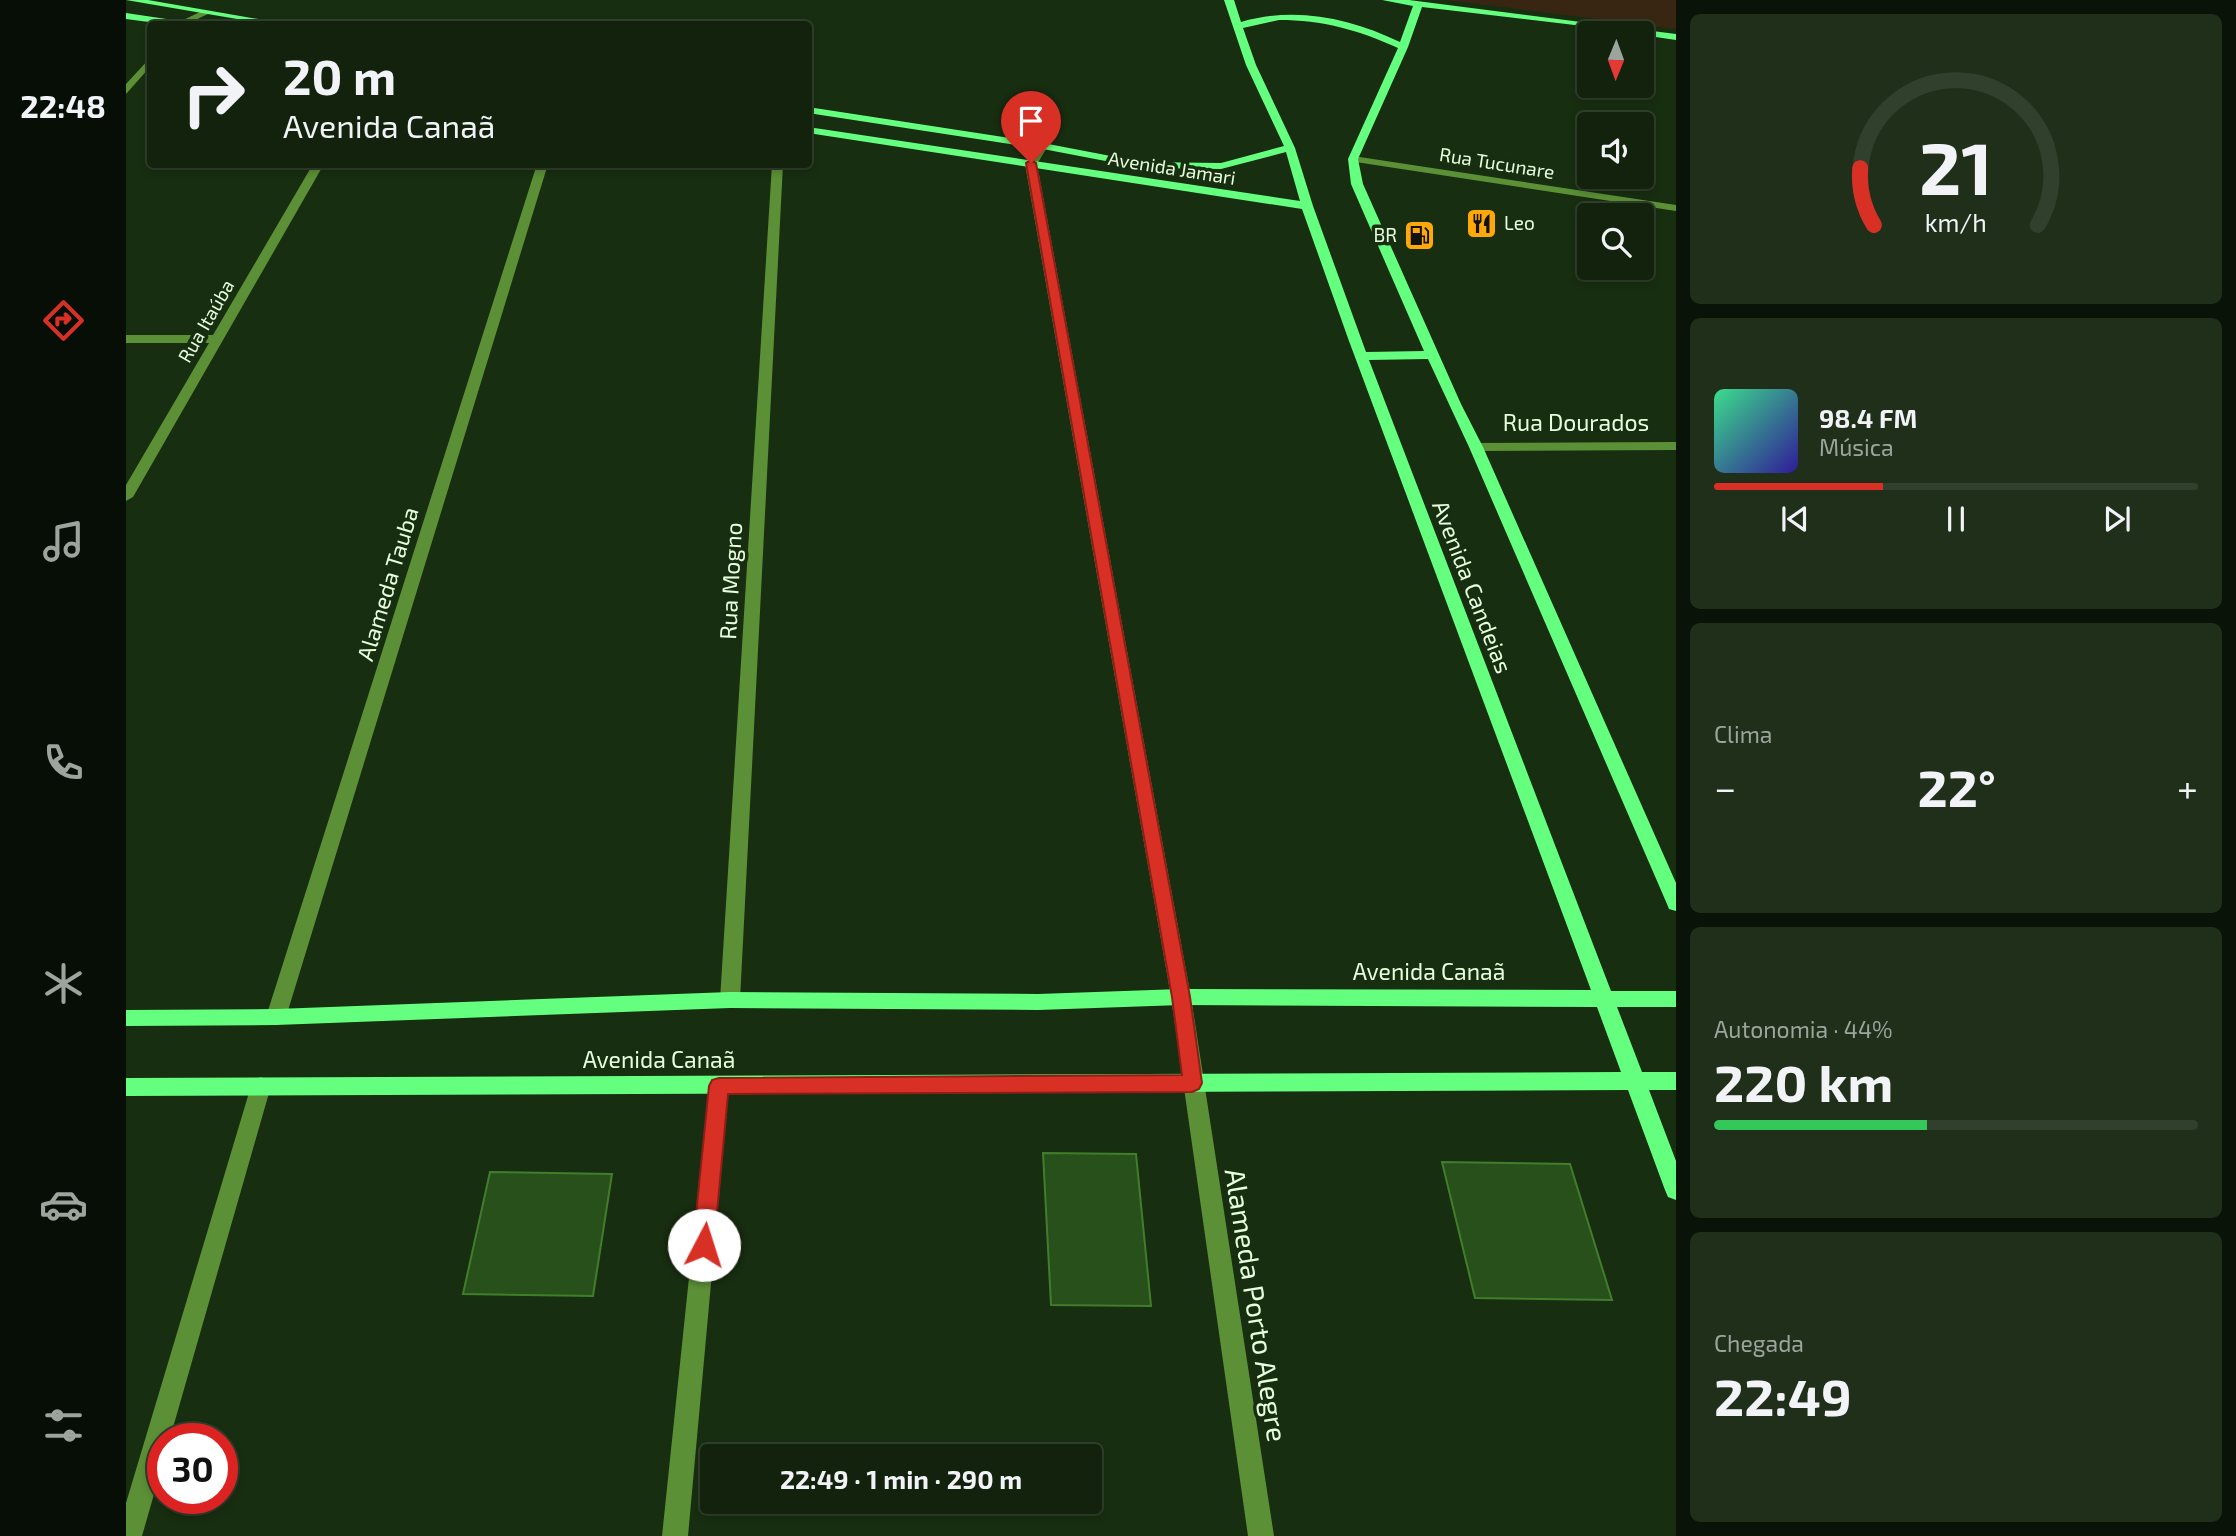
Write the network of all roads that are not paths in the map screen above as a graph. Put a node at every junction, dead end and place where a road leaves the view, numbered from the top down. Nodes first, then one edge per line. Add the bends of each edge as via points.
1 (130, 0) edge
2 (1229, 0) edge
3 (1387, 0) edge
4 (1418, 4) junction
5 (205, 13) junction
6 (126, 16) edge
7 (160, 21) edge
8 (187, 21) edge
9 (261, 21) edge
10 (1238, 26) junction
11 (1676, 37) edge
12 (1403, 47) junction
13 (147, 65) edge
14 (126, 91) edge
15 (812, 111) edge
16 (873, 119) junction
17 (812, 131) edge
18 (857, 138) junction
19 (1043, 146) junction
20 (1290, 148) junction
21 (1353, 159) junction
22 (1031, 163) junction
23 (316, 168) edge
24 (542, 168) edge
25 (778, 168) edge
26 (1307, 206) junction
27 (1676, 208) edge
28 (126, 339) edge
29 (218, 339) junction
30 (1433, 355) junction
31 (1361, 356) junction
32 (1676, 446) edge
33 (1476, 447) junction
34 (126, 497) edge
35 (1676, 904) edge
36 (1181, 997) junction
37 (1603, 999) junction
38 (1676, 999) edge
39 (730, 1000) junction
40 (276, 1017) junction
41 (126, 1018) edge
42 (1676, 1081) edge
43 (1635, 1082) junction
44 (1192, 1083) junction
45 (261, 1086) junction
46 (719, 1086) junction
47 (126, 1087) edge
48 (1676, 1190) edge
49 (129, 1536) edge
50 (675, 1536) edge
51 (1261, 1536) edge

1 - 5 main road
2 - 10 main road, Avenida Candeias
3 - 4 main road
4 - 11 main road
4 - 12 main road
5 - 8 street
5 - 9 main road
6 - 7 main road
10 - 12 main road via 1285,18 1339,23 1365,29
10 - 20 main road, Avenida Candeias
12 - 21 main road
13 - 14 street
15 - 16 main road, Avenida Jamari
16 - 18 main road
16 - 19 main road, Avenida Jamari
17 - 18 main road, Avenida Jamari
18 - 22 main road, Avenida Jamari
19 - 20 main road, Avenida Jamari via 1142,165 1189,168 1222,166
19 - 22 street
20 - 26 main road, Avenida Candeias
21 - 27 street, Rua Tucunare
21 - 30 main road via 1357,184
22 - 26 main road, Avenida Jamari
22 - 36 street
23 - 29 street, Rua Itaúba
24 - 40 street, Alameda Tauba
25 - 39 street, Rua Mogno
26 - 31 main road, Avenida Candeias
28 - 29 street
29 - 34 street, Rua Itaúba
30 - 31 main road
30 - 33 main road
31 - 37 main road, Avenida Candeias
32 - 33 street, Rua Dourados
33 - 35 main road
36 - 37 main road, Avenida Canaã
36 - 39 main road, Avenida Canaã via 1038,1002
36 - 44 street
37 - 38 main road, Avenida Canaã
37 - 43 main road, Avenida Candeias
39 - 40 main road, Avenida Canaã
40 - 41 main road, Avenida Canaã
42 - 43 main road, Avenida Canaã
43 - 44 main road, Avenida Canaã
43 - 48 main road, Avenida Candeias
44 - 46 main road, Avenida Canaã
44 - 51 street, Alameda Porto Alegre
45 - 46 main road, Avenida Canaã
45 - 47 main road, Avenida Canaã
45 - 49 street
46 - 50 street

